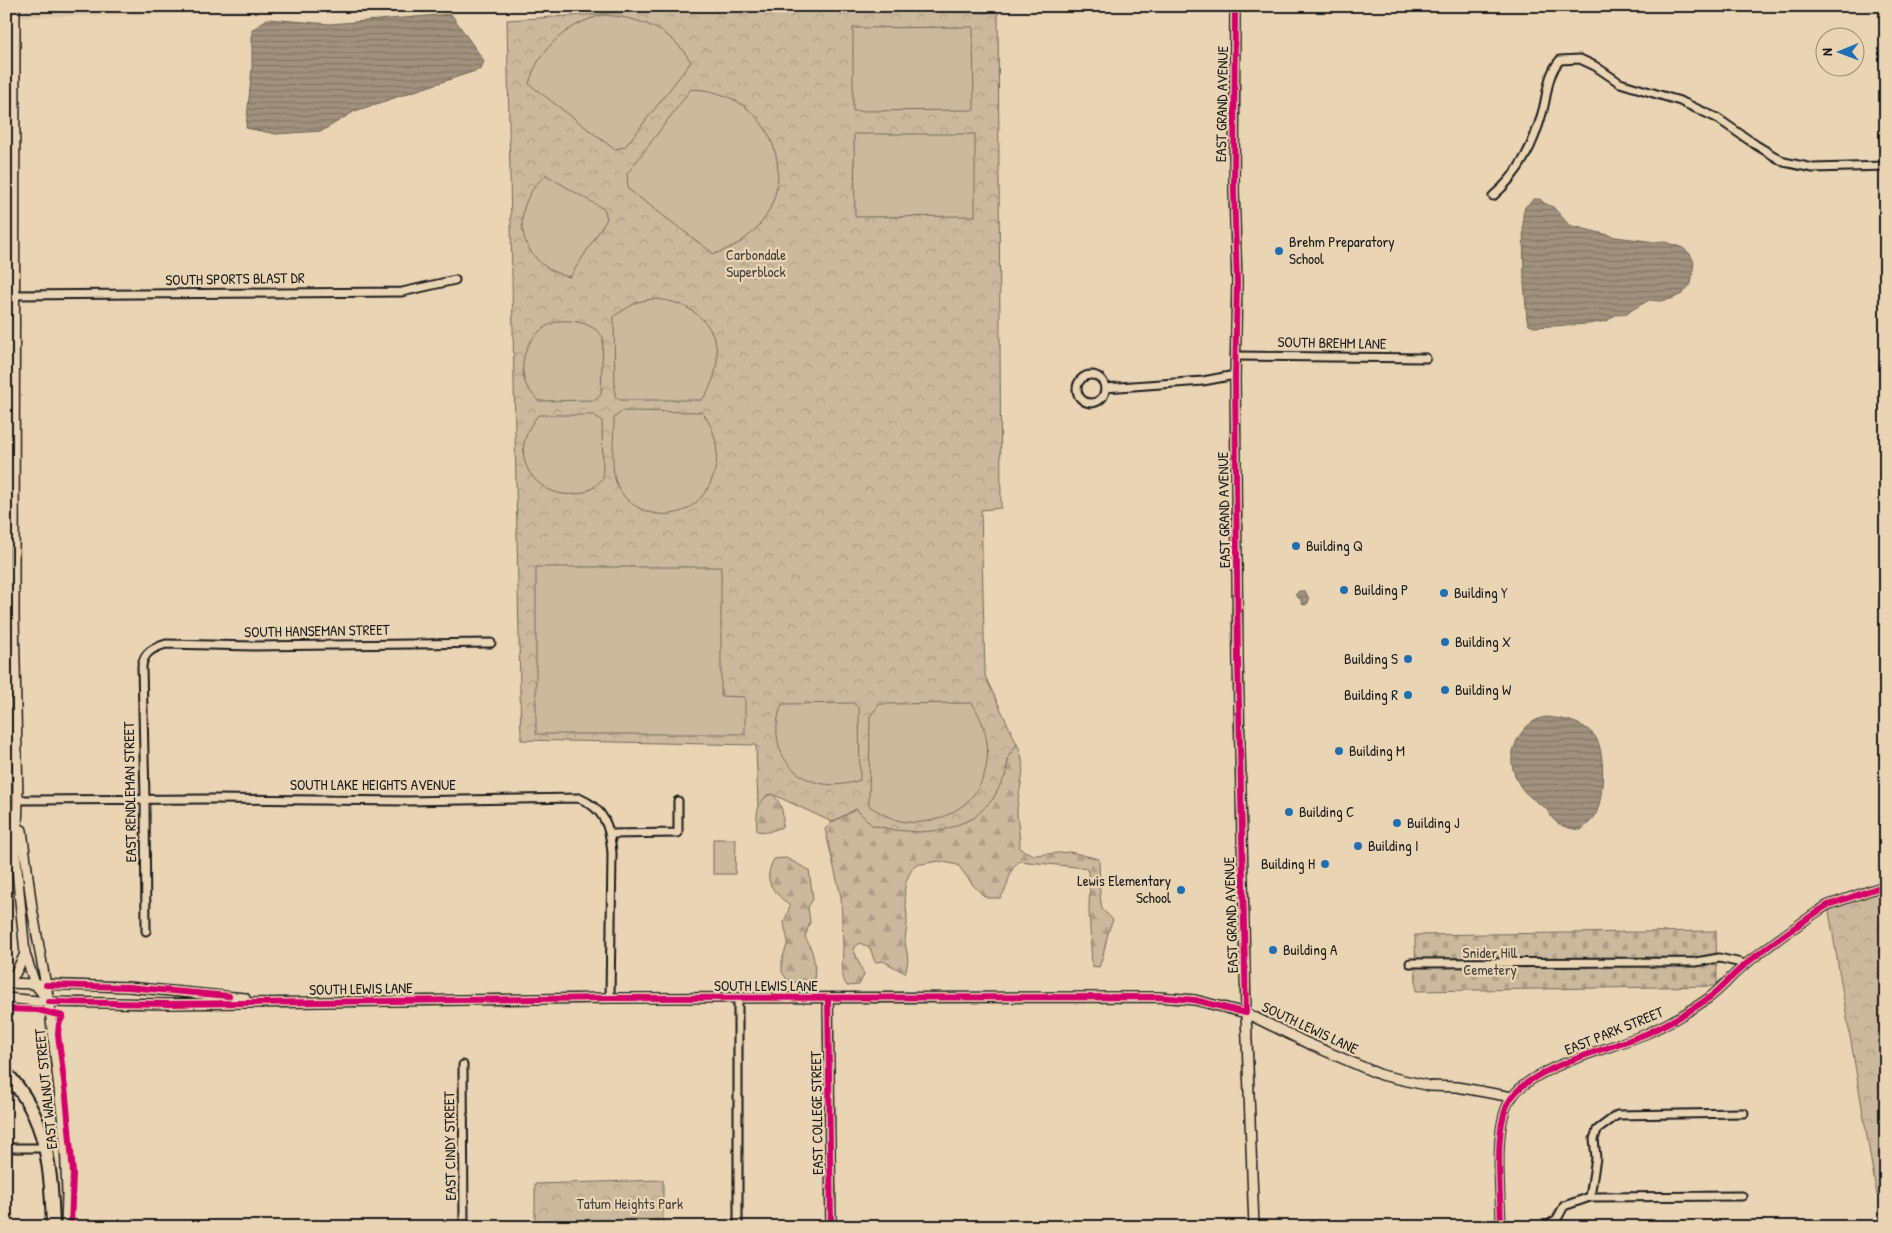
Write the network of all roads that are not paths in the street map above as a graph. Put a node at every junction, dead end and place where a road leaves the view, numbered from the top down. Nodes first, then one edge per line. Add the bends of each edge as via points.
1 (15, 6) edge
2 (1235, 6) edge
3 (1886, 166) edge
4 (1493, 196) dead end
5 (455, 280) dead end
6 (15, 295) junction
7 (1236, 356) junction
8 (1426, 358) dead end
9 (1235, 375) junction
10 (1104, 388) dead end
11 (491, 642) dead end
12 (146, 654) joint
13 (145, 799) junction
14 (18, 800) junction
15 (678, 801) dead end
16 (610, 834) junction
17 (1886, 885) edge
18 (146, 931) dead end
19 (25, 954) junction
20 (1410, 963) dead end
21 (1746, 964) junction
22 (6, 981) edge
23 (35, 984) junction
24 (46, 985) junction
25 (6, 998) edge
26 (610, 998) junction
27 (738, 998) junction
28 (828, 998) junction
29 (49, 1002) junction
30 (284, 1002) junction
31 (1246, 1013) junction
32 (463, 1065) dead end
33 (6, 1073) edge
34 (1512, 1097) junction
35 (1744, 1113) dead end
36 (6, 1148) edge
37 (47, 1148) junction
38 (1742, 1196) dead end
39 (1590, 1197) junction
40 (53, 1227) edge
41 (66, 1227) edge
42 (464, 1227) edge
43 (738, 1227) edge
44 (831, 1227) edge
45 (1254, 1227) edge
46 (1501, 1227) edge
47 (1545, 1227) edge

1 - 6 street, EAST WALNUT STREET
2 - 7 street, EAST GRAND AVENUE
3 - 4 street via 1813,168 1784,162 1717,118 1680,101 1620,83 1580,59 1570,59 1560,60 1551,70 1542,112 1524,161
5 - 6 street, SOUTH SPORTS BLAST DR via 402,292
6 - 14 street, EAST WALNUT STREET via 14,616
7 - 8 street, SOUTH BREHM LANE
7 - 9 street, EAST GRAND AVENUE
9 - 10 street via 1203,381
9 - 31 street, EAST GRAND AVENUE
11 - 12 street, SOUTH HANSEMAN STREET via 254,646 166,644
12 - 13 street, EAST RENDLEMAN STREET via 142,666
13 - 14 street, SOUTH LAKE HEIGHTS AVENUE
13 - 16 street, SOUTH LAKE HEIGHTS AVENUE via 406,801 579,798 600,811
13 - 18 street, EAST RENDLEMAN STREET
14 - 19 street, EAST WALNUT STREET via 16,859
14 - 24 street, EAST WALNUT STREET
15 - 16 street via 678,832
16 - 26 street
17 - 21 street, EAST PARK STREET via 1828,905
19 - 22 street via 15,974
19 - 23 street, EAST WALNUT STREET
20 - 21 street via 1696,962 1719,958
21 - 34 street, EAST PARK STREET via 1710,997 1672,1021 1542,1073
22 - 23 street, SOUTH LEWIS LANE
23 - 24 street, SOUTH LEWIS LANE
23 - 29 street, EAST WALNUT STREET
24 - 29 street, EAST WALNUT STREET
24 - 30 street, SOUTH LEWIS LANE via 163,990
25 - 29 street, SOUTH LEWIS LANE
26 - 27 street, SOUTH LEWIS LANE
26 - 30 street, SOUTH LEWIS LANE
27 - 28 street, SOUTH LEWIS LANE
27 - 43 street
28 - 31 street, SOUTH LEWIS LANE via 1158,997 1195,1000
28 - 44 street, EAST COLLEGE STREET
29 - 30 street, SOUTH LEWIS LANE
29 - 41 street, EAST WALNUT STREET via 65,1141
31 - 34 street, SOUTH LEWIS LANE via 1381,1075 1430,1086 1457,1087
31 - 45 street, EAST GRAND AVENUE
32 - 42 street, EAST CINDY STREET
33 - 37 highway, EAST WALNUT STREET via 36,1118
34 - 46 street, EAST PARK STREET via 1504,1110 1501,1128
35 - 39 street via 1617,1115 1597,1130 1594,1139 1596,1158
36 - 37 street
37 - 40 highway, EAST WALNUT STREET
38 - 39 street
39 - 47 street via 1564,1206 1557,1219

